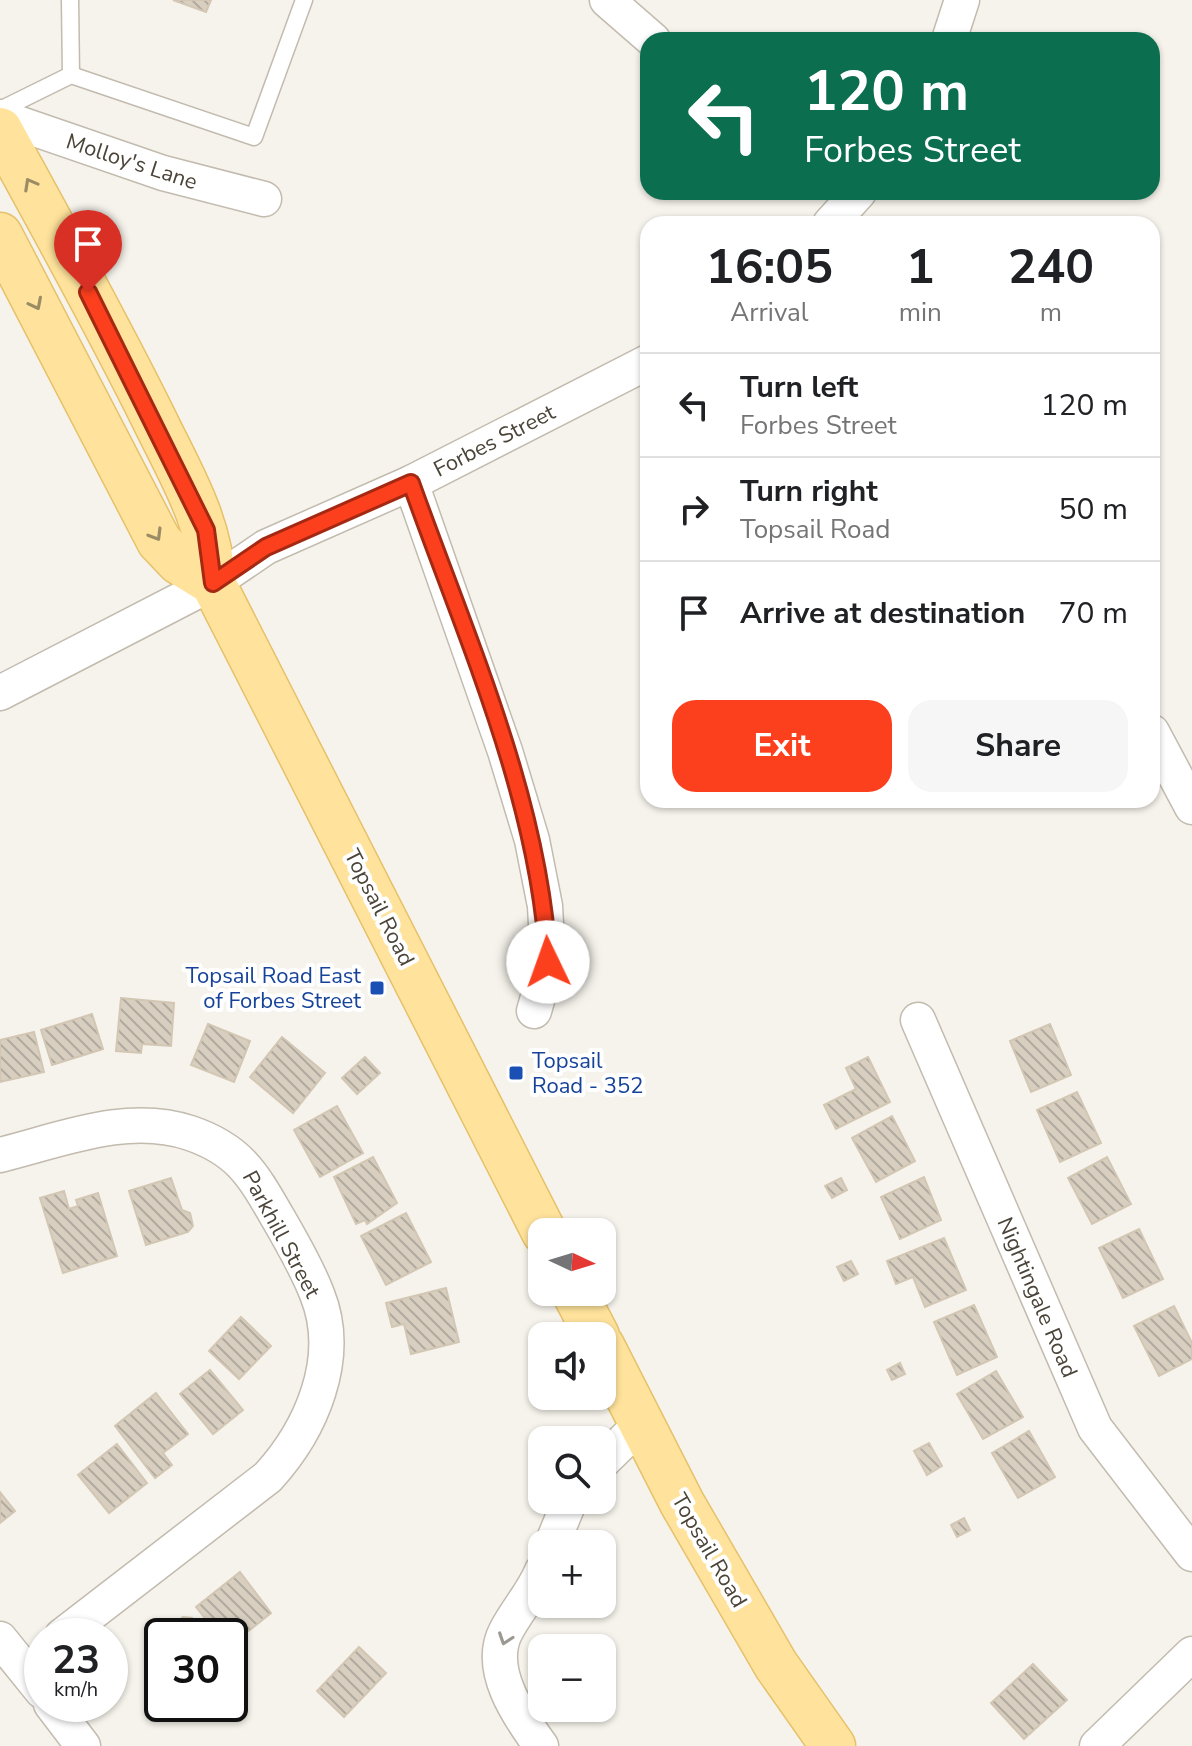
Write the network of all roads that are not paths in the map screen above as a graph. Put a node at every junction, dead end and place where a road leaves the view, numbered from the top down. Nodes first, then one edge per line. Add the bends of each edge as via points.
1 (70, 0) edge
2 (304, 0) edge
3 (607, 0) edge
4 (962, 0) edge
5 (644, 32) edge
6 (952, 32) edge
7 (71, 75) junction
8 (0, 110) edge
9 (0, 117) edge
10 (0, 130) edge
11 (264, 199) dead end
12 (0, 235) edge
13 (640, 366) edge
14 (411, 483) junction
15 (213, 583) junction
16 (0, 693) edge
17 (1160, 747) edge
18 (1192, 807) edge
19 (534, 1011) dead end
20 (918, 1020) dead end
21 (0, 1155) edge
22 (537, 1218) edge
23 (616, 1373) edge
24 (642, 1423) junction
25 (616, 1448) edge
26 (1192, 1554) edge
27 (528, 1594) edge
28 (85, 1618) edge
29 (0, 1639) edge
30 (1192, 1654) edge
31 (24, 1659) edge
32 (65, 1722) edge
33 (83, 1746) edge
34 (541, 1746) edge
35 (833, 1746) edge
36 (1097, 1746) edge

1 - 7 lane
2 - 7 lane via 254,137
3 - 5 street
4 - 6 street
7 - 8 lane
9 - 11 street, Molloy's Lane via 163,173
15 -> 10 main road, Topsail Road via 206,530 181,475
12 -> 15 main road via 159,541 179,562
13 - 14 street, Forbes Street
14 - 15 street, Forbes Street via 266,547
14 - 19 street via 532,840 545,906 548,962
15 - 16 street, Forbes Street
15 - 22 main road, Topsail Road
17 - 18 street
20 - 26 street, Nightingale Road via 1095,1428
21 - 28 street, Parkhill Street via 131,1123 189,1133 214,1144 247,1166 318,1296 326,1341 315,1403 290,1453 268,1477
23 - 24 main road, Topsail Road
24 - 25 street
24 - 35 main road, Topsail Road via 776,1665
27 -> 34 street via 506,1631 500,1653 515,1707
29 - 31 street
30 - 36 street
32 - 33 street

